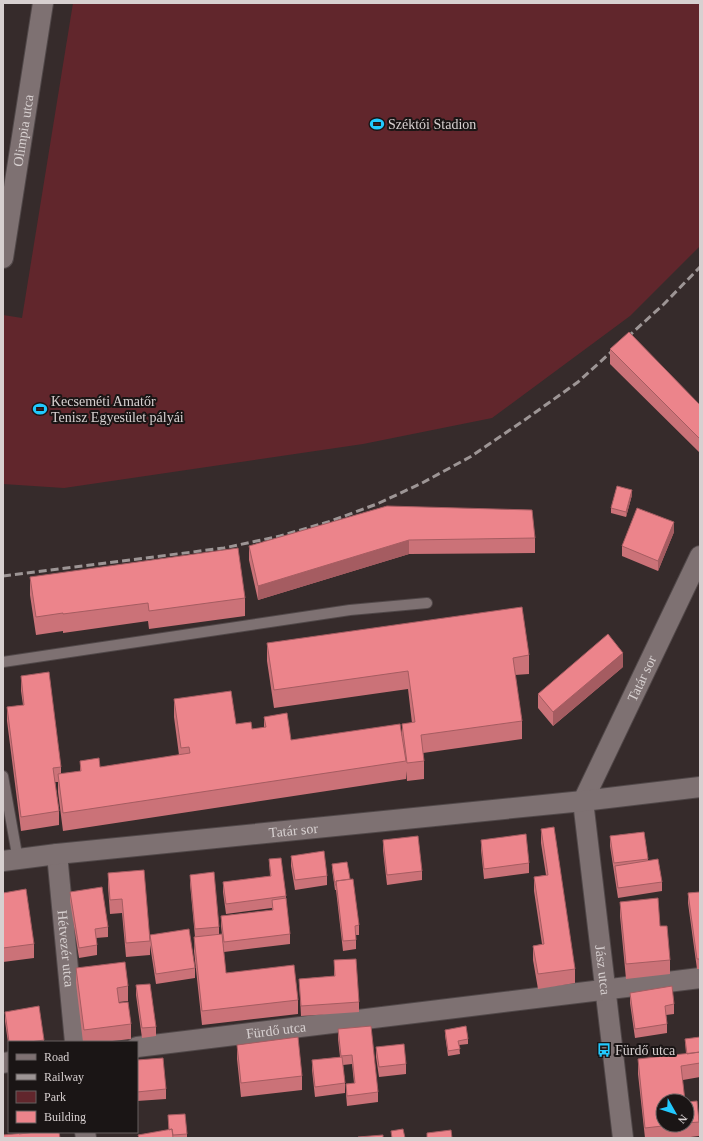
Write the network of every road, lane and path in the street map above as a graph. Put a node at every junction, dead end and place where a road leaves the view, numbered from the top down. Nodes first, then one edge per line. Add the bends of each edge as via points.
1 (43, 3) edge
2 (3, 258) edge
3 (700, 556) edge
4 (427, 603) dead end
5 (3, 662) edge
6 (3, 776) edge
7 (700, 787) edge
8 (583, 801) junction
9 (57, 854) junction
10 (10, 860) edge
11 (700, 978) edge
12 (606, 989) junction
13 (75, 1041) edge
14 (138, 1048) edge
15 (623, 1138) edge

1 - 2 street, Olimpia utca
3 - 8 street, Tatár sor
4 - 5 lane via 350,610
6 - 10 lane
7 - 8 street, Tatár sor
8 - 9 street, Tatár sor
8 - 12 street, Jász utca
9 - 10 street, Tatár sor
9 - 13 street, Hétvezér utca
11 - 12 street, Fürdő utca
12 - 14 street, Fürdő utca
12 - 15 street, Jász utca

